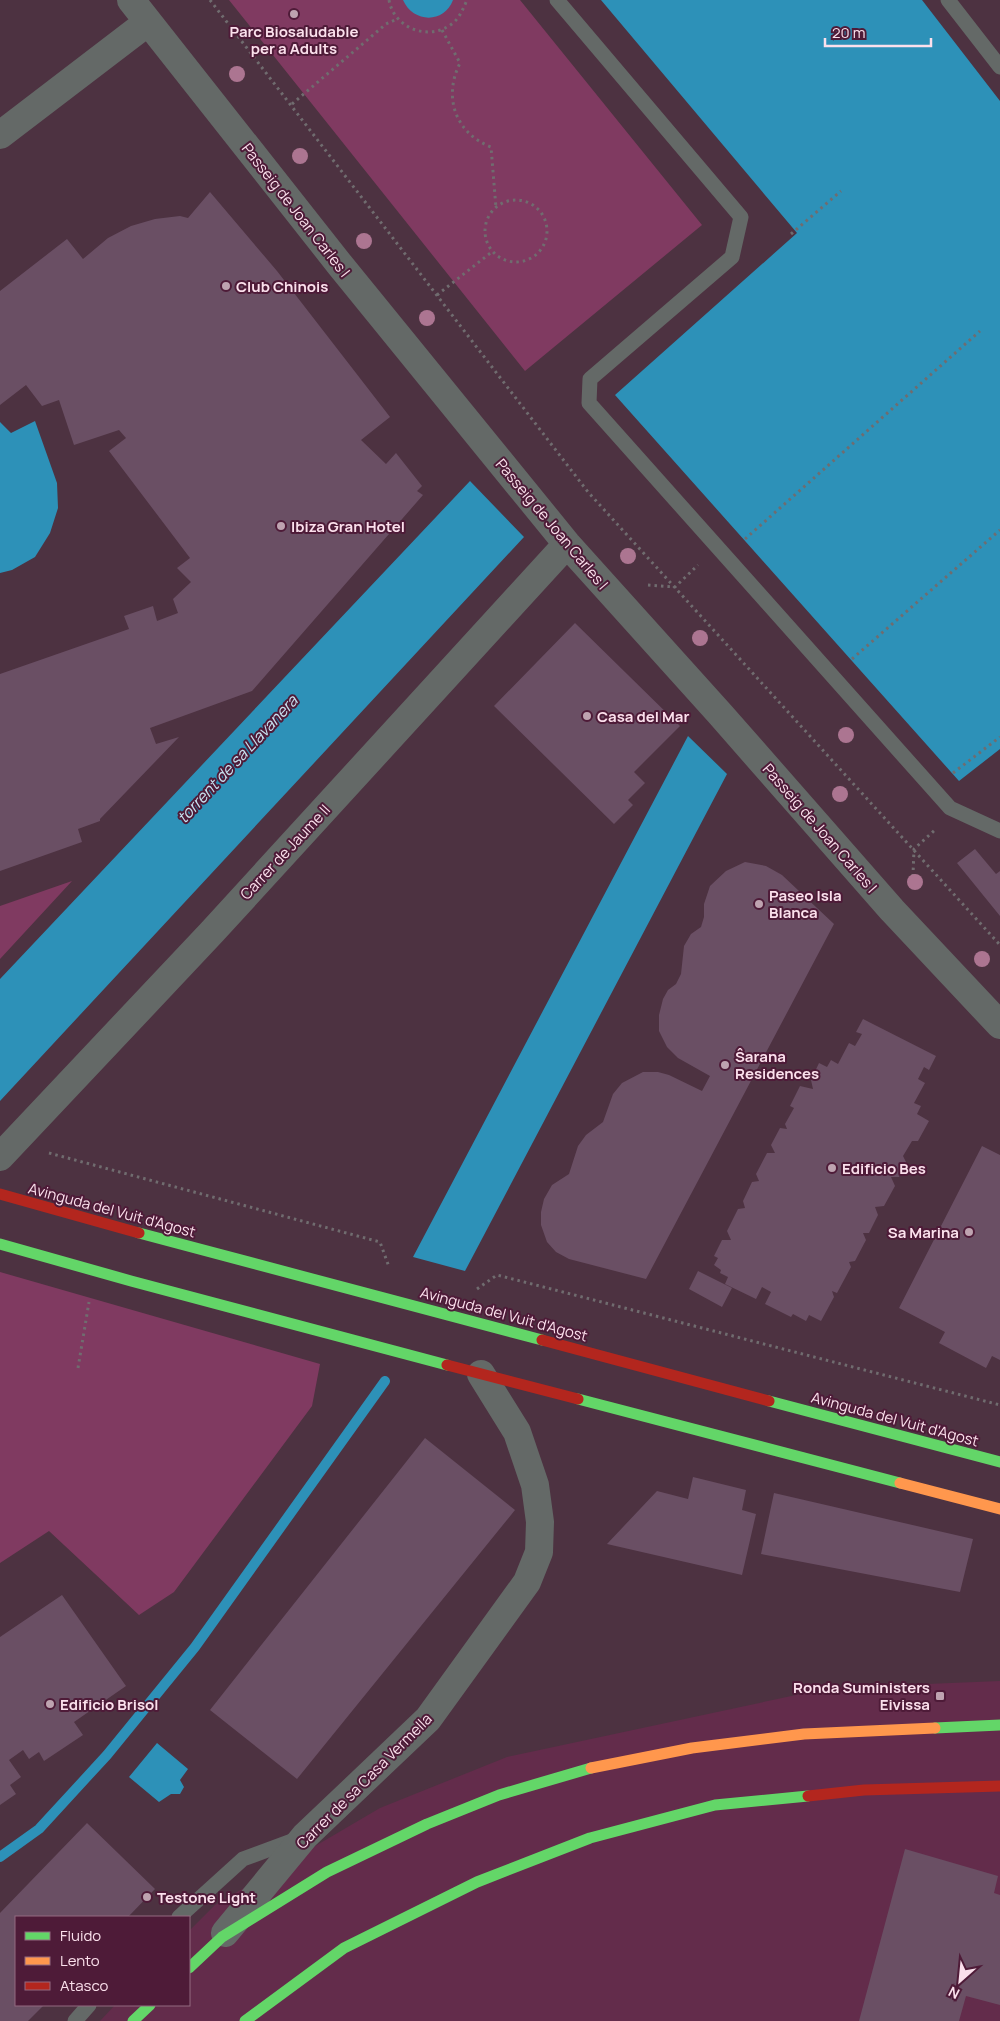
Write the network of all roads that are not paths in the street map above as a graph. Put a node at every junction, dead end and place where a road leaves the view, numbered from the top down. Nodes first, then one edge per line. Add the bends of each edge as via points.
1 (131, 0) edge
2 (557, 0) edge
3 (948, 0) edge
4 (148, 22) junction
5 (1000, 67) edge
6 (0, 134) edge
7 (567, 544) junction
8 (1000, 831) edge
9 (1000, 1025) edge
10 (6, 1150) edge
11 (0, 1194) edge
12 (0, 1244) edge
13 (481, 1374) junction
14 (1000, 1462) edge
15 (1000, 1509) edge
16 (1000, 1725) edge
17 (1000, 1786) edge
18 (305, 1836) junction
19 (179, 1916) edge
20 (222, 1937) junction
21 (190, 1967) edge
22 (88, 2006) edge
23 (149, 2006) edge
24 (75, 2021) edge
25 (133, 2021) edge
26 (245, 2021) edge

1 - 4 street, Passeig de Joan Carles I
2 - 8 lane via 742,216 732,257 590,379 589,403 950,808
3 - 5 lane
4 - 6 street
4 - 7 street, Passeig de Joan Carles I
7 - 9 street, Passeig de Joan Carles I via 892,910
7 - 10 street, Carrer de Jaume II via 225,918
11 - 14 street, Avinguda del Vuit d'Agost
12 - 13 street
13 - 15 street
13 - 18 street, Carrer de sa Casa Vermella via 517,1432 535,1485 540,1522 539,1552 527,1582 428,1719
16 - 20 street via 804,1734 692,1748 584,1770 498,1795 427,1824 327,1872
17 - 26 street via 864,1790 715,1805 590,1838 477,1882 344,1948
18 - 19 lane via 243,1859
18 - 20 street, Carrer de sa Casa Vermella
20 - 21 street
22 - 24 lane
23 - 25 street

